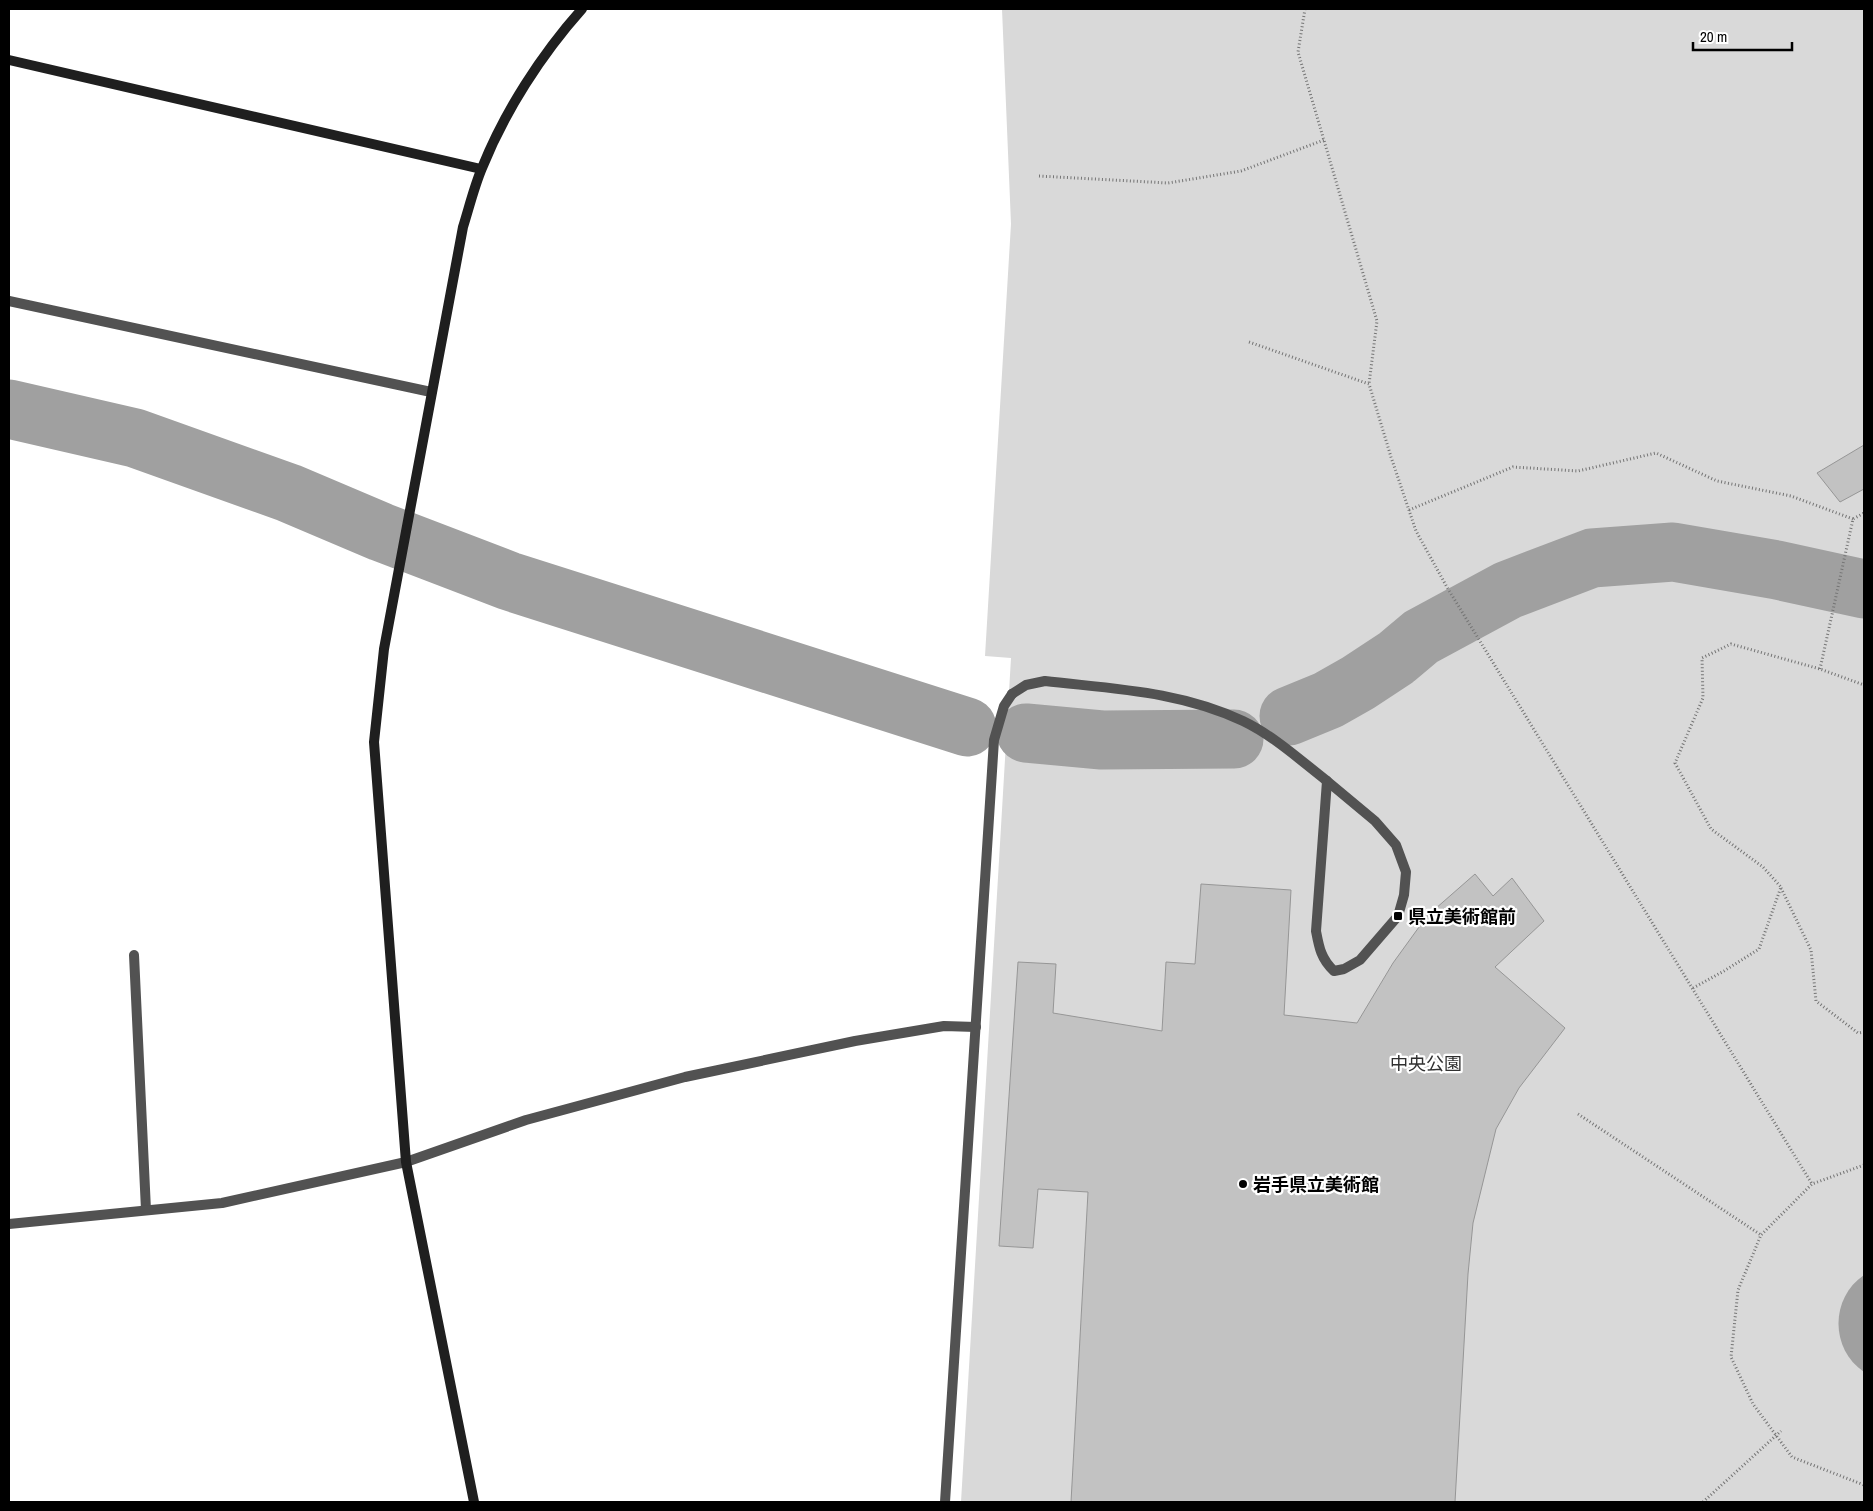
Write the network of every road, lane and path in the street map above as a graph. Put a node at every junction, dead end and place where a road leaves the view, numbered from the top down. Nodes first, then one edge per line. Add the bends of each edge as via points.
1 (582, 9) edge
2 (1305, 9) edge
3 (9, 60) edge
4 (1324, 140) junction
5 (481, 169) junction
6 (1039, 176) dead end
7 (9, 301) edge
8 (1249, 342) dead end
9 (1369, 384) junction
10 (431, 392) junction
11 (1409, 510) junction
12 (1864, 513) edge
13 (1854, 519) junction
14 (1820, 669) junction
15 (1864, 686) edge
16 (1327, 781) junction
17 (1781, 888) junction
18 (134, 955) dead end
19 (1693, 988) junction
20 (976, 1026) junction
21 (1864, 1032) edge
22 (1578, 1114) dead end
23 (406, 1162) junction
24 (1864, 1165) edge
25 (1812, 1184) junction
26 (146, 1210) junction
27 (9, 1224) edge
28 (1761, 1235) junction
29 (1781, 1431) dead end
30 (1776, 1436) junction
31 (1864, 1485) edge
32 (474, 1502) edge
33 (945, 1502) edge
34 (1703, 1502) edge

1 - 5 street via 526,84
2 - 4 path via 1298,52
3 - 5 street
4 - 6 path via 1240,171 1168,183
4 - 9 path via 1377,322
5 - 10 street via 463,227
7 - 10 street
8 - 9 path
9 - 11 path
10 - 23 street via 384,649 374,742
11 - 13 path via 1513,466 1578,471 1656,453 1717,481 1791,496
11 - 19 path via 1416,531 1474,633
12 - 13 path
13 - 14 path
14 - 15 path
14 - 17 path via 1731,644 1702,658 1704,698 1675,763 1712,829 1763,867
16 - 16 street via 1375,821 1396,846 1406,872 1398,916 1360,960 1334,971 1320,952 1316,930
16 - 20 street via 1279,742 1202,704 1164,694 1045,681 1026,685 1012,694 1004,706 994,740
17 - 19 path via 1759,949
17 - 21 path via 1811,950 1816,1001 1858,1033
18 - 26 street
19 - 25 path
20 - 23 street via 944,1026 855,1041 685,1077 526,1120
20 - 33 street
22 - 28 path
23 - 26 street via 222,1203
23 - 32 street
24 - 25 path
25 - 28 path
26 - 27 street
28 - 30 path via 1738,1290 1731,1357 1753,1404
29 - 30 path
30 - 31 path via 1792,1457
30 - 34 path

